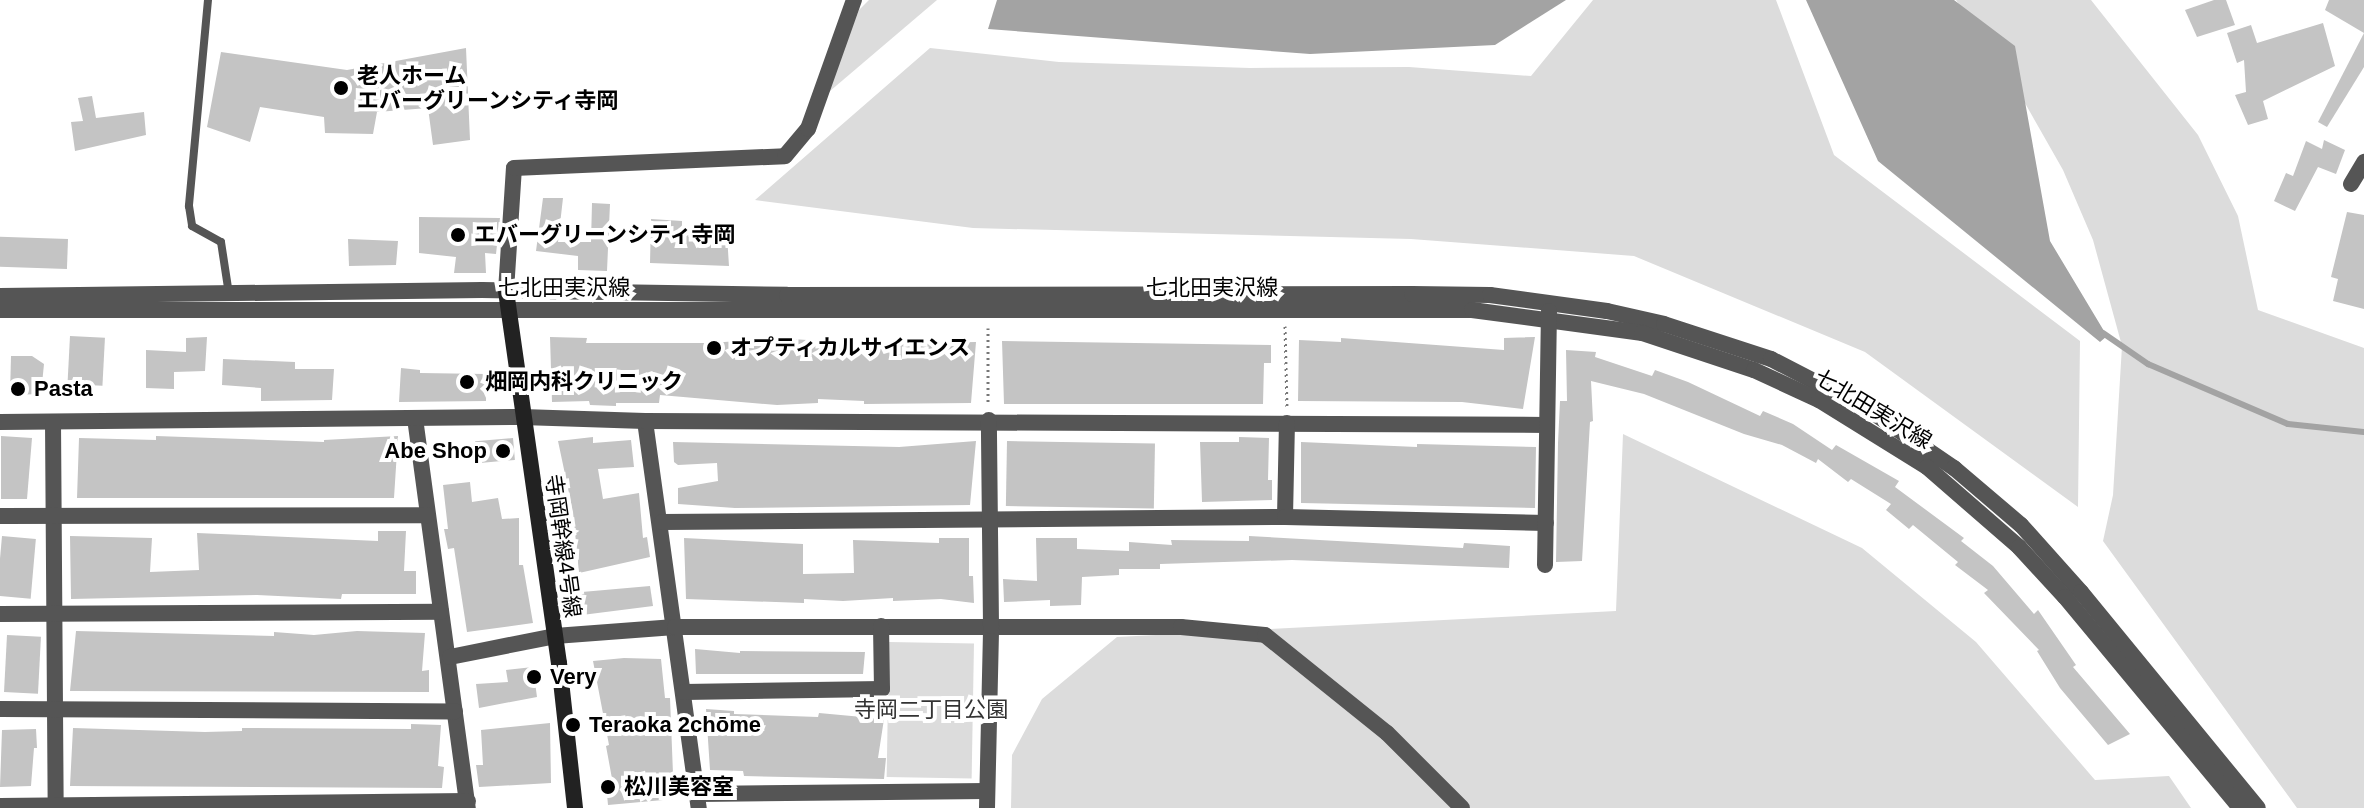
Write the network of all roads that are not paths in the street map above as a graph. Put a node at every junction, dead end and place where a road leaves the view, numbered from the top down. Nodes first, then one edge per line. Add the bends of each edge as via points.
1 (208, 0) edge
2 (854, 0) edge
3 (2364, 162) edge
4 (2351, 184) dead end
5 (506, 291) junction
6 (229, 294) junction
7 (0, 296) edge
8 (1550, 302) junction
9 (0, 310) edge
10 (508, 310) junction
11 (1549, 320) junction
12 (522, 417) junction
13 (415, 418) junction
14 (989, 420) junction
15 (645, 421) junction
16 (0, 422) edge
17 (53, 422) junction
18 (1287, 423) junction
19 (1547, 425) junction
20 (427, 515) junction
21 (0, 516) edge
22 (55, 516) junction
23 (1285, 517) junction
24 (989, 520) junction
25 (662, 522) junction
26 (1546, 523) junction
27 (1545, 565) dead end
28 (441, 612) junction
29 (0, 614) edge
30 (56, 614) junction
31 (881, 626) junction
32 (991, 626) junction
33 (675, 627) junction
34 (555, 636) junction
35 (450, 657) junction
36 (684, 692) junction
37 (0, 709) edge
38 (55, 709) junction
39 (455, 711) junction
40 (987, 800) edge
41 (699, 801) edge
42 (468, 805) edge
43 (0, 806) edge
44 (56, 807) edge
45 (575, 808) edge
46 (1462, 808) edge
47 (2240, 808) edge
48 (2258, 808) edge

1 - 6 lane via 189,206 192,226 221,242
2 - 5 street via 808,129 785,156 514,168
3 - 4 street
5 - 6 street
5 - 8 street via 1412,294
5 - 10 street, 寺岡幹線4号線
6 - 7 street
8 - 11 street
8 - 48 street via 1664,324 1771,359 1866,408 1954,468 2021,525 2061,569
9 - 10 street, 七北田実沢線
10 - 11 street, 七北田実沢線 via 1472,310
10 - 12 street, 寺岡幹線4号線
11 - 19 street
11 - 47 street, 七北田実沢線 via 1642,333 1754,370 1819,400 1927,467 2019,547 2065,597
12 - 13 street
12 - 15 street
12 - 34 street, 寺岡幹線4号線
13 - 17 street
13 - 20 street
14 - 15 street
14 - 18 street
14 - 24 street
15 - 25 street
16 - 17 street
17 - 22 street
18 - 19 street
18 - 23 street
19 - 26 street
20 - 22 street
20 - 28 street
21 - 22 street
22 - 30 street
23 - 24 street
23 - 26 street
24 - 25 street
24 - 32 street
25 - 33 street
26 - 27 street
28 - 30 street
28 - 35 street
29 - 30 street
30 - 38 street
31 - 32 street
31 - 33 street
31 - 36 street via 882,689
32 - 40 street
32 - 46 street via 1181,627 1265,635 1387,733
33 - 34 street
33 - 36 street
34 - 35 street
34 - 45 street, 寺岡幹線4号線
35 - 39 street
36 - 41 street
37 - 38 street
38 - 39 street
38 - 44 street
39 - 42 street
40 - 41 street
42 - 44 street
43 - 44 street

